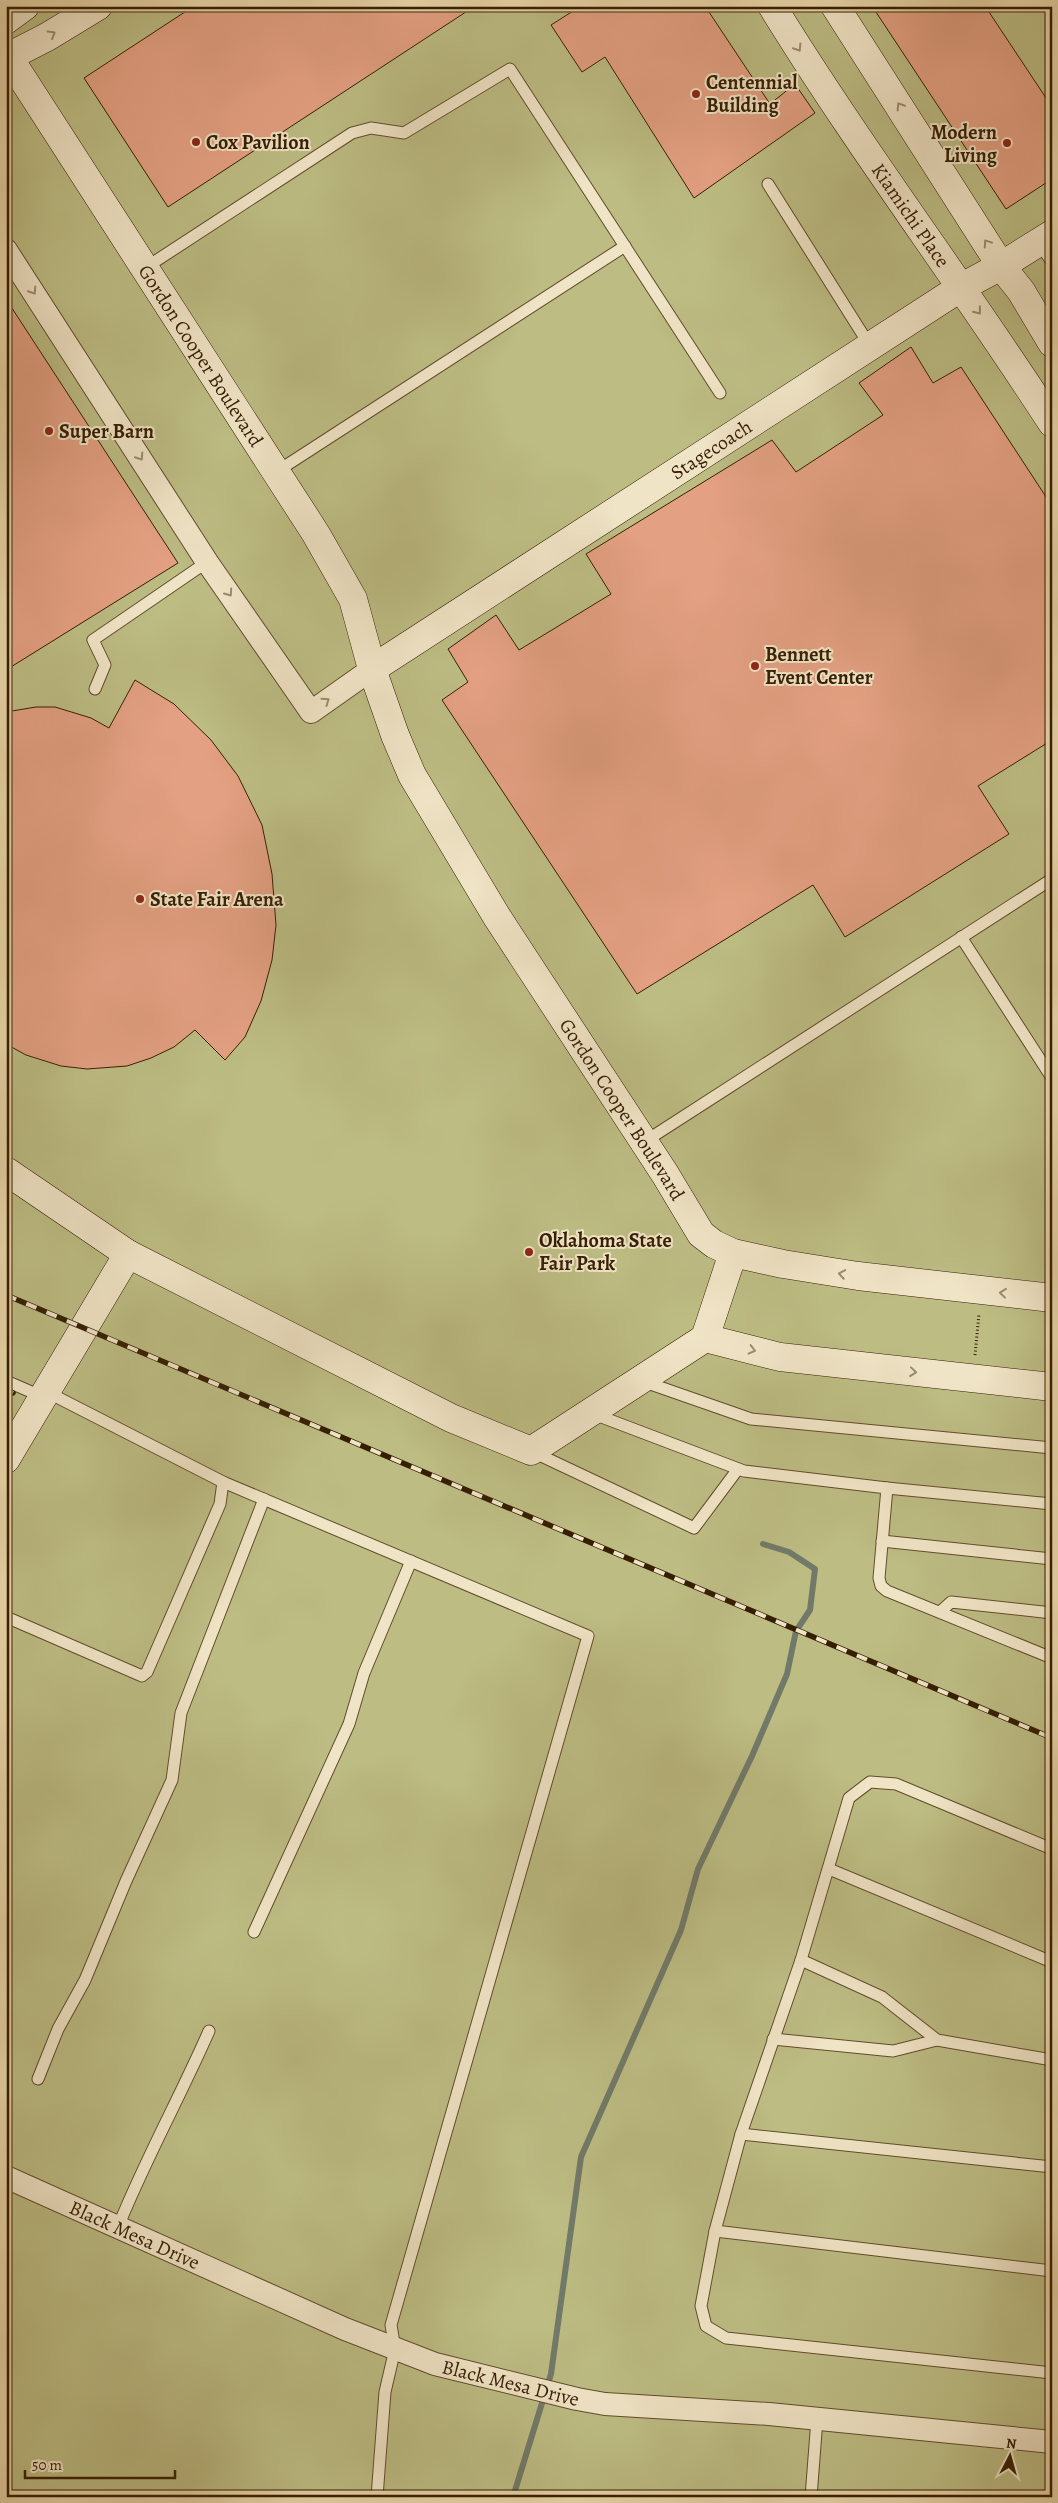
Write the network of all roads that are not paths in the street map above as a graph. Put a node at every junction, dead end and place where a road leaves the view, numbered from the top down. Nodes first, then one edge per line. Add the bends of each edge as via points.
1 (25, 6) edge
2 (98, 6) edge
3 (772, 6) edge
4 (835, 6) edge
5 (6, 20) edge
6 (7, 55) edge
7 (768, 184) dead end
8 (625, 246) junction
9 (1047, 246) edge
10 (6, 250) edge
11 (1001, 266) junction
12 (145, 268) junction
13 (960, 288) junction
14 (1052, 342) edge
15 (870, 346) junction
16 (720, 393) dead end
17 (1052, 423) edge
18 (276, 472) junction
19 (207, 562) junction
20 (372, 669) junction
21 (95, 689) dead end
22 (1052, 879) edge
23 (961, 937) junction
24 (1052, 1078) edge
25 (644, 1142) junction
26 (6, 1170) edge
27 (734, 1253) junction
28 (119, 1255) junction
29 (1052, 1298) edge
30 (705, 1338) junction
31 (640, 1380) junction
32 (6, 1381) edge
33 (1052, 1387) edge
34 (45, 1394) junction
35 (590, 1413) junction
36 (1052, 1448) edge
37 (531, 1451) junction
38 (7, 1455) edge
39 (738, 1469) junction
40 (223, 1482) junction
41 (886, 1488) junction
42 (264, 1499) junction
43 (1052, 1504) edge
44 (882, 1541) junction
45 (1052, 1559) edge
46 (411, 1561) junction
47 (940, 1612) junction
48 (1052, 1612) edge
49 (6, 1617) edge
50 (1052, 1658) edge
51 (1052, 1849) edge
52 (829, 1869) junction
53 (254, 1932) dead end
54 (801, 1960) junction
55 (1052, 1962) edge
56 (209, 2031) dead end
57 (773, 2040) junction
58 (937, 2040) junction
59 (1052, 2060) edge
60 (38, 2079) dead end
61 (741, 2134) junction
62 (1052, 2167) edge
63 (6, 2177) edge
64 (118, 2228) junction
65 (715, 2231) junction
66 (1052, 2271) edge
67 (395, 2349) junction
68 (1052, 2373) edge
69 (818, 2419) junction
70 (1052, 2442) edge
71 (377, 2497) edge
72 (811, 2497) edge

1 - 5 street
6 -> 2 street via 47,38
3 -> 13 street, Kiamichi Place
11 -> 4 street
6 - 12 street, Gordon Cooper Boulevard
7 - 15 lane
8 - 12 lane via 510,69 404,133 371,128 352,133
8 - 16 lane
8 - 18 lane
9 - 11 street, Stagecoach
10 -> 19 street
11 - 13 street, Stagecoach
11 - 14 street via 1021,291
12 - 18 street, Gordon Cooper Boulevard
13 - 15 street, Stagecoach
13 -> 17 street, Kiamichi Place via 987,322
15 - 20 street, Stagecoach
18 - 20 street, Gordon Cooper Boulevard via 353,599
19 -> 20 street via 311,712
19 - 21 lane via 93,640 105,665
20 - 25 street, Gordon Cooper Boulevard via 412,774 498,917
22 - 23 lane
23 - 24 lane
23 - 25 lane
25 - 27 street, Gordon Cooper Boulevard via 701,1234
26 - 28 street
29 -> 27 street, Gordon Cooper Boulevard via 858,1276
27 - 30 street
28 - 34 street
28 - 37 street via 451,1418
30 - 31 street
30 -> 33 street via 780,1357
31 - 35 street
31 - 36 lane via 751,1420
32 - 34 lane
34 - 38 street
34 - 40 lane
35 - 37 street
35 - 39 lane
37 - 39 lane via 694,1528
39 - 41 lane
40 - 42 lane
40 - 49 lane via 220,1504 147,1672 142,1676
41 - 43 lane
41 - 44 lane
42 - 46 lane
42 - 60 lane via 181,1713 172,1780
44 - 45 lane
44 - 47 lane via 879,1578 882,1586 887,1591
46 - 53 lane via 364,1674 345,1732
46 - 67 lane via 588,1636 391,2325
47 - 48 lane via 951,1602
47 - 50 lane
51 - 52 lane via 896,1784 870,1782 849,1798
52 - 54 lane
52 - 55 lane
54 - 57 lane
54 - 58 lane via 882,1996
56 - 64 lane via 159,2133
57 - 58 lane via 894,2051
57 - 61 lane
58 - 59 lane
61 - 62 lane
61 - 65 lane
63 - 64 street, Black Mesa Drive
64 - 67 street, Black Mesa Drive
65 - 66 lane
65 - 68 lane via 700,2306 706,2326 726,2338
67 - 69 street, Black Mesa Drive via 436,2364 605,2404
67 - 71 lane via 385,2392
69 - 70 street, Black Mesa Drive
69 - 72 lane

